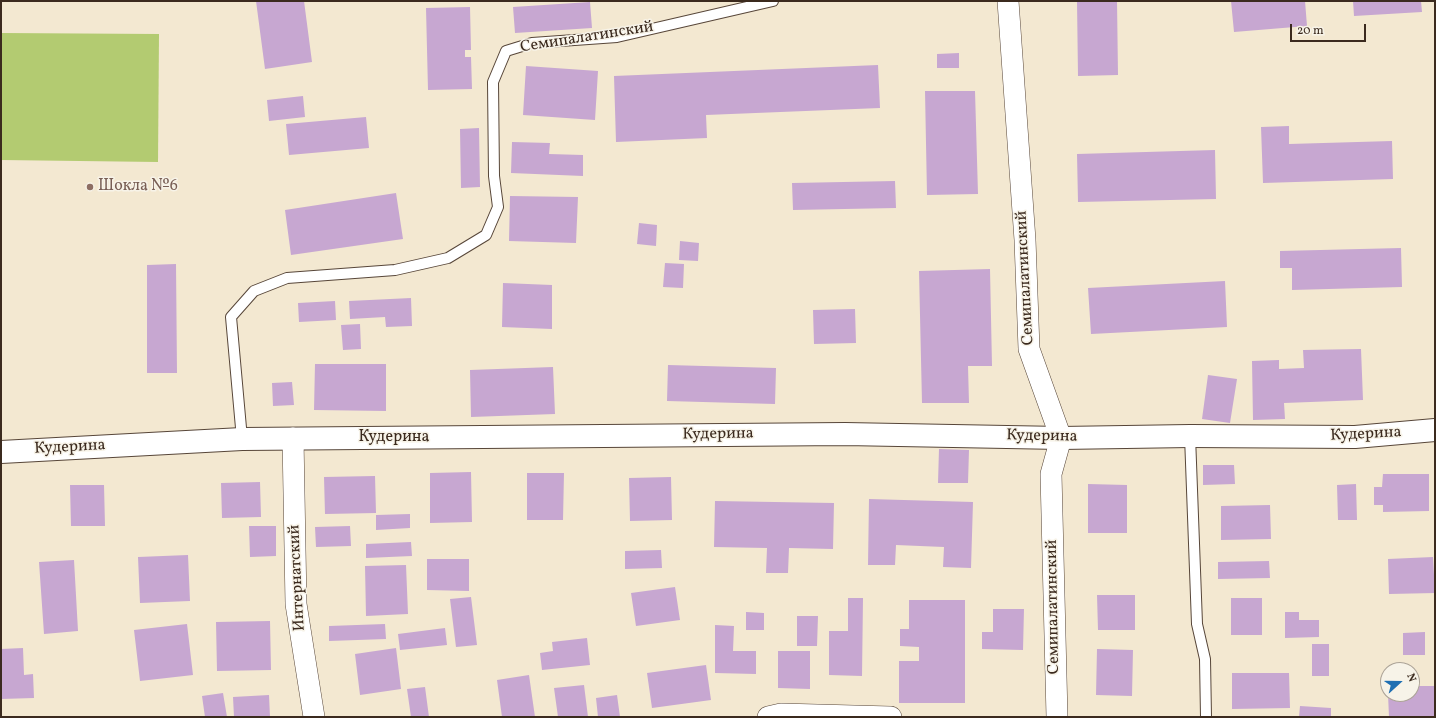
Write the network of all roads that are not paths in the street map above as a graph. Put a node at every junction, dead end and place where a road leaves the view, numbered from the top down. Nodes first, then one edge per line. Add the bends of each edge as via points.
1 (773, 1) edge
2 (1008, 1) edge
3 (1435, 430) edge
4 (1190, 436) junction
5 (293, 438) junction
6 (1061, 438) junction
7 (242, 439) junction
8 (1, 452) edge
9 (314, 717) edge
10 (768, 717) edge
11 (892, 717) edge
12 (1057, 717) edge
13 (1206, 717) edge

1 - 7 lane, Семипалатинский via 617,36 532,43 506,51 493,82 494,176 498,207 486,235 448,258 395,270 287,278 254,291 231,317
2 - 6 street, Семипалатинский via 1025,240 1028,349
3 - 4 street, Кудерина via 1355,437
4 - 6 street, Кудерина
4 - 13 lane via 1197,624 1205,659
5 - 6 street, Кудерина via 845,434
5 - 7 street, Кудерина
5 - 9 street, Интернатский via 296,604
6 - 12 street, Семипалатинский via 1050,474
7 - 8 street, Кудерина
10 - 11 street via 781,714

